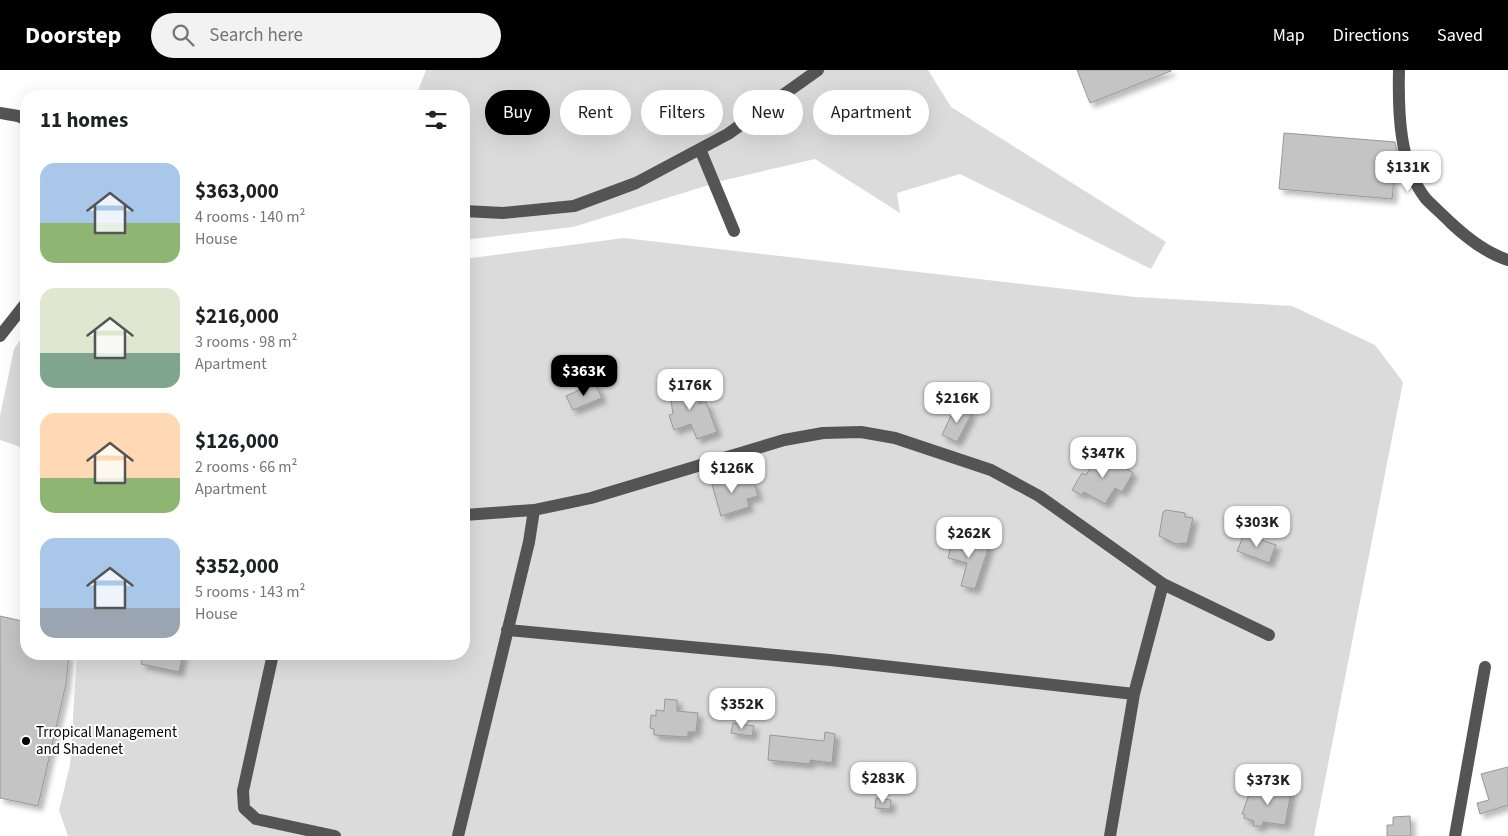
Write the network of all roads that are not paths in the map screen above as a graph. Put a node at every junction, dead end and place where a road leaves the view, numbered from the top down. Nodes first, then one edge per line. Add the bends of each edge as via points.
1 (818, 70) edge
2 (1398, 70) edge
3 (0, 113) edge
4 (20, 117) edge
5 (700, 149) junction
6 (470, 211) edge
7 (734, 231) dead end
8 (1508, 260) edge
9 (20, 309) edge
10 (2, 328) edge
11 (534, 510) junction
12 (470, 515) edge
13 (1163, 584) junction
14 (507, 630) junction
15 (1269, 635) dead end
16 (272, 660) edge
17 (1485, 667) dead end
18 (1134, 694) junction
19 (335, 836) edge
20 (458, 836) edge
21 (1110, 836) edge
22 (1455, 836) edge

1 - 5 street via 728,134
2 - 8 street via 1402,134 1412,173 1426,198 1463,234 1496,256
3 - 4 street
5 - 6 street via 636,183 574,206 503,213
5 - 7 street
9 - 10 street
11 - 12 street
11 - 13 street via 592,498 784,440 861,432 895,438 991,470 1039,496
11 - 14 street
13 - 15 street
13 - 18 street
14 - 18 street via 830,660
14 - 20 street
16 - 19 street via 243,791 244,808 256,819
17 - 22 street
18 - 21 street

